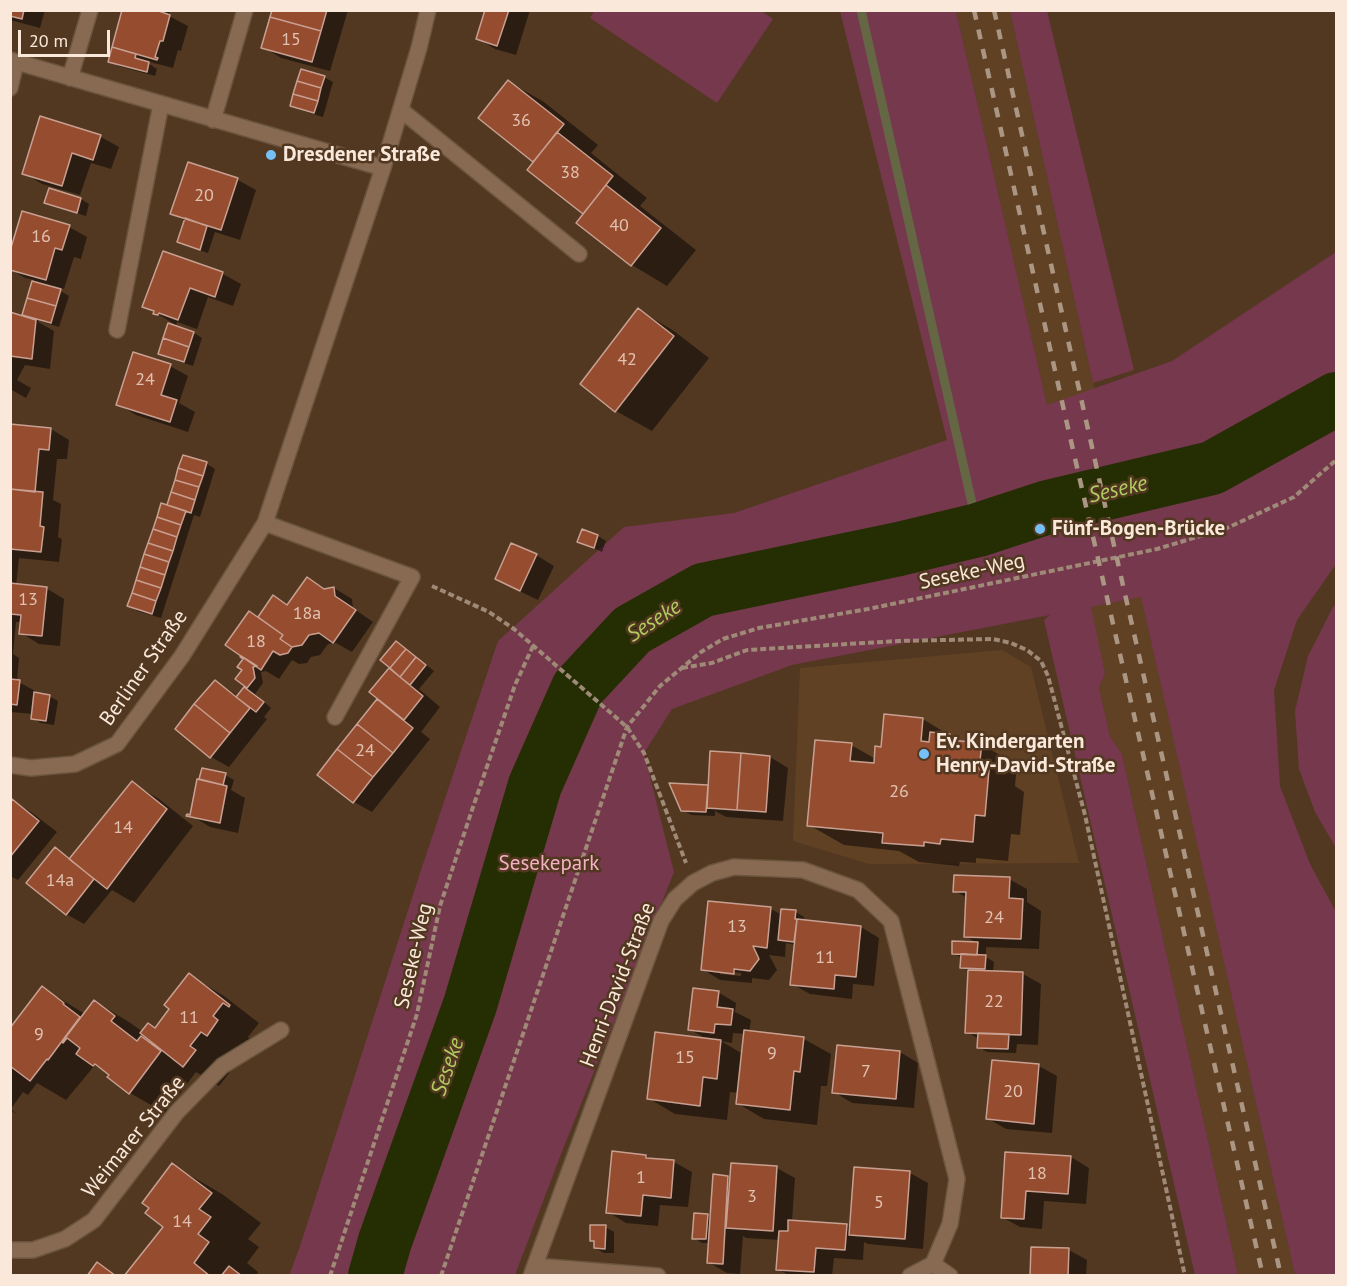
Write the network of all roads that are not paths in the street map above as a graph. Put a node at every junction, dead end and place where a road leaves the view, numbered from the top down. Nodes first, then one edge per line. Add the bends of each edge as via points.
1 (90, 10) edge
2 (245, 10) edge
3 (428, 10) edge
4 (13, 61) edge
5 (70, 78) junction
6 (10, 88) edge
7 (161, 104) junction
8 (401, 110) junction
9 (213, 120) junction
10 (382, 168) junction
11 (579, 255) dead end
12 (117, 330) dead end
13 (265, 523) junction
14 (335, 717) dead end
15 (10, 765) edge
16 (281, 1030) dead end
17 (10, 1250) edge
18 (933, 1264) junction
19 (533, 1271) edge
20 (658, 1275) edge
21 (910, 1275) edge
22 (950, 1275) edge

1 - 5 street
2 - 9 street
3 - 8 street, Berliner Straße
4 - 5 street
4 - 6 street
5 - 7 street
7 - 9 street
7 - 12 street
8 - 10 street, Berliner Straße
8 - 11 street
9 - 10 street
10 - 13 street, Berliner Straße
13 - 14 street via 412,577
13 - 15 street, Berliner Straße via 182,656 117,744 75,764 31,768
16 - 17 street, Weimarer Straße via 222,1066 199,1089 94,1220 65,1239 33,1250
18 - 19 street, Henri-David-Straße via 950,1224 957,1179 891,921 858,890 803,870 734,867 693,883 661,921
18 - 21 street
18 - 22 street
19 - 20 street, Henri-David-Straße

